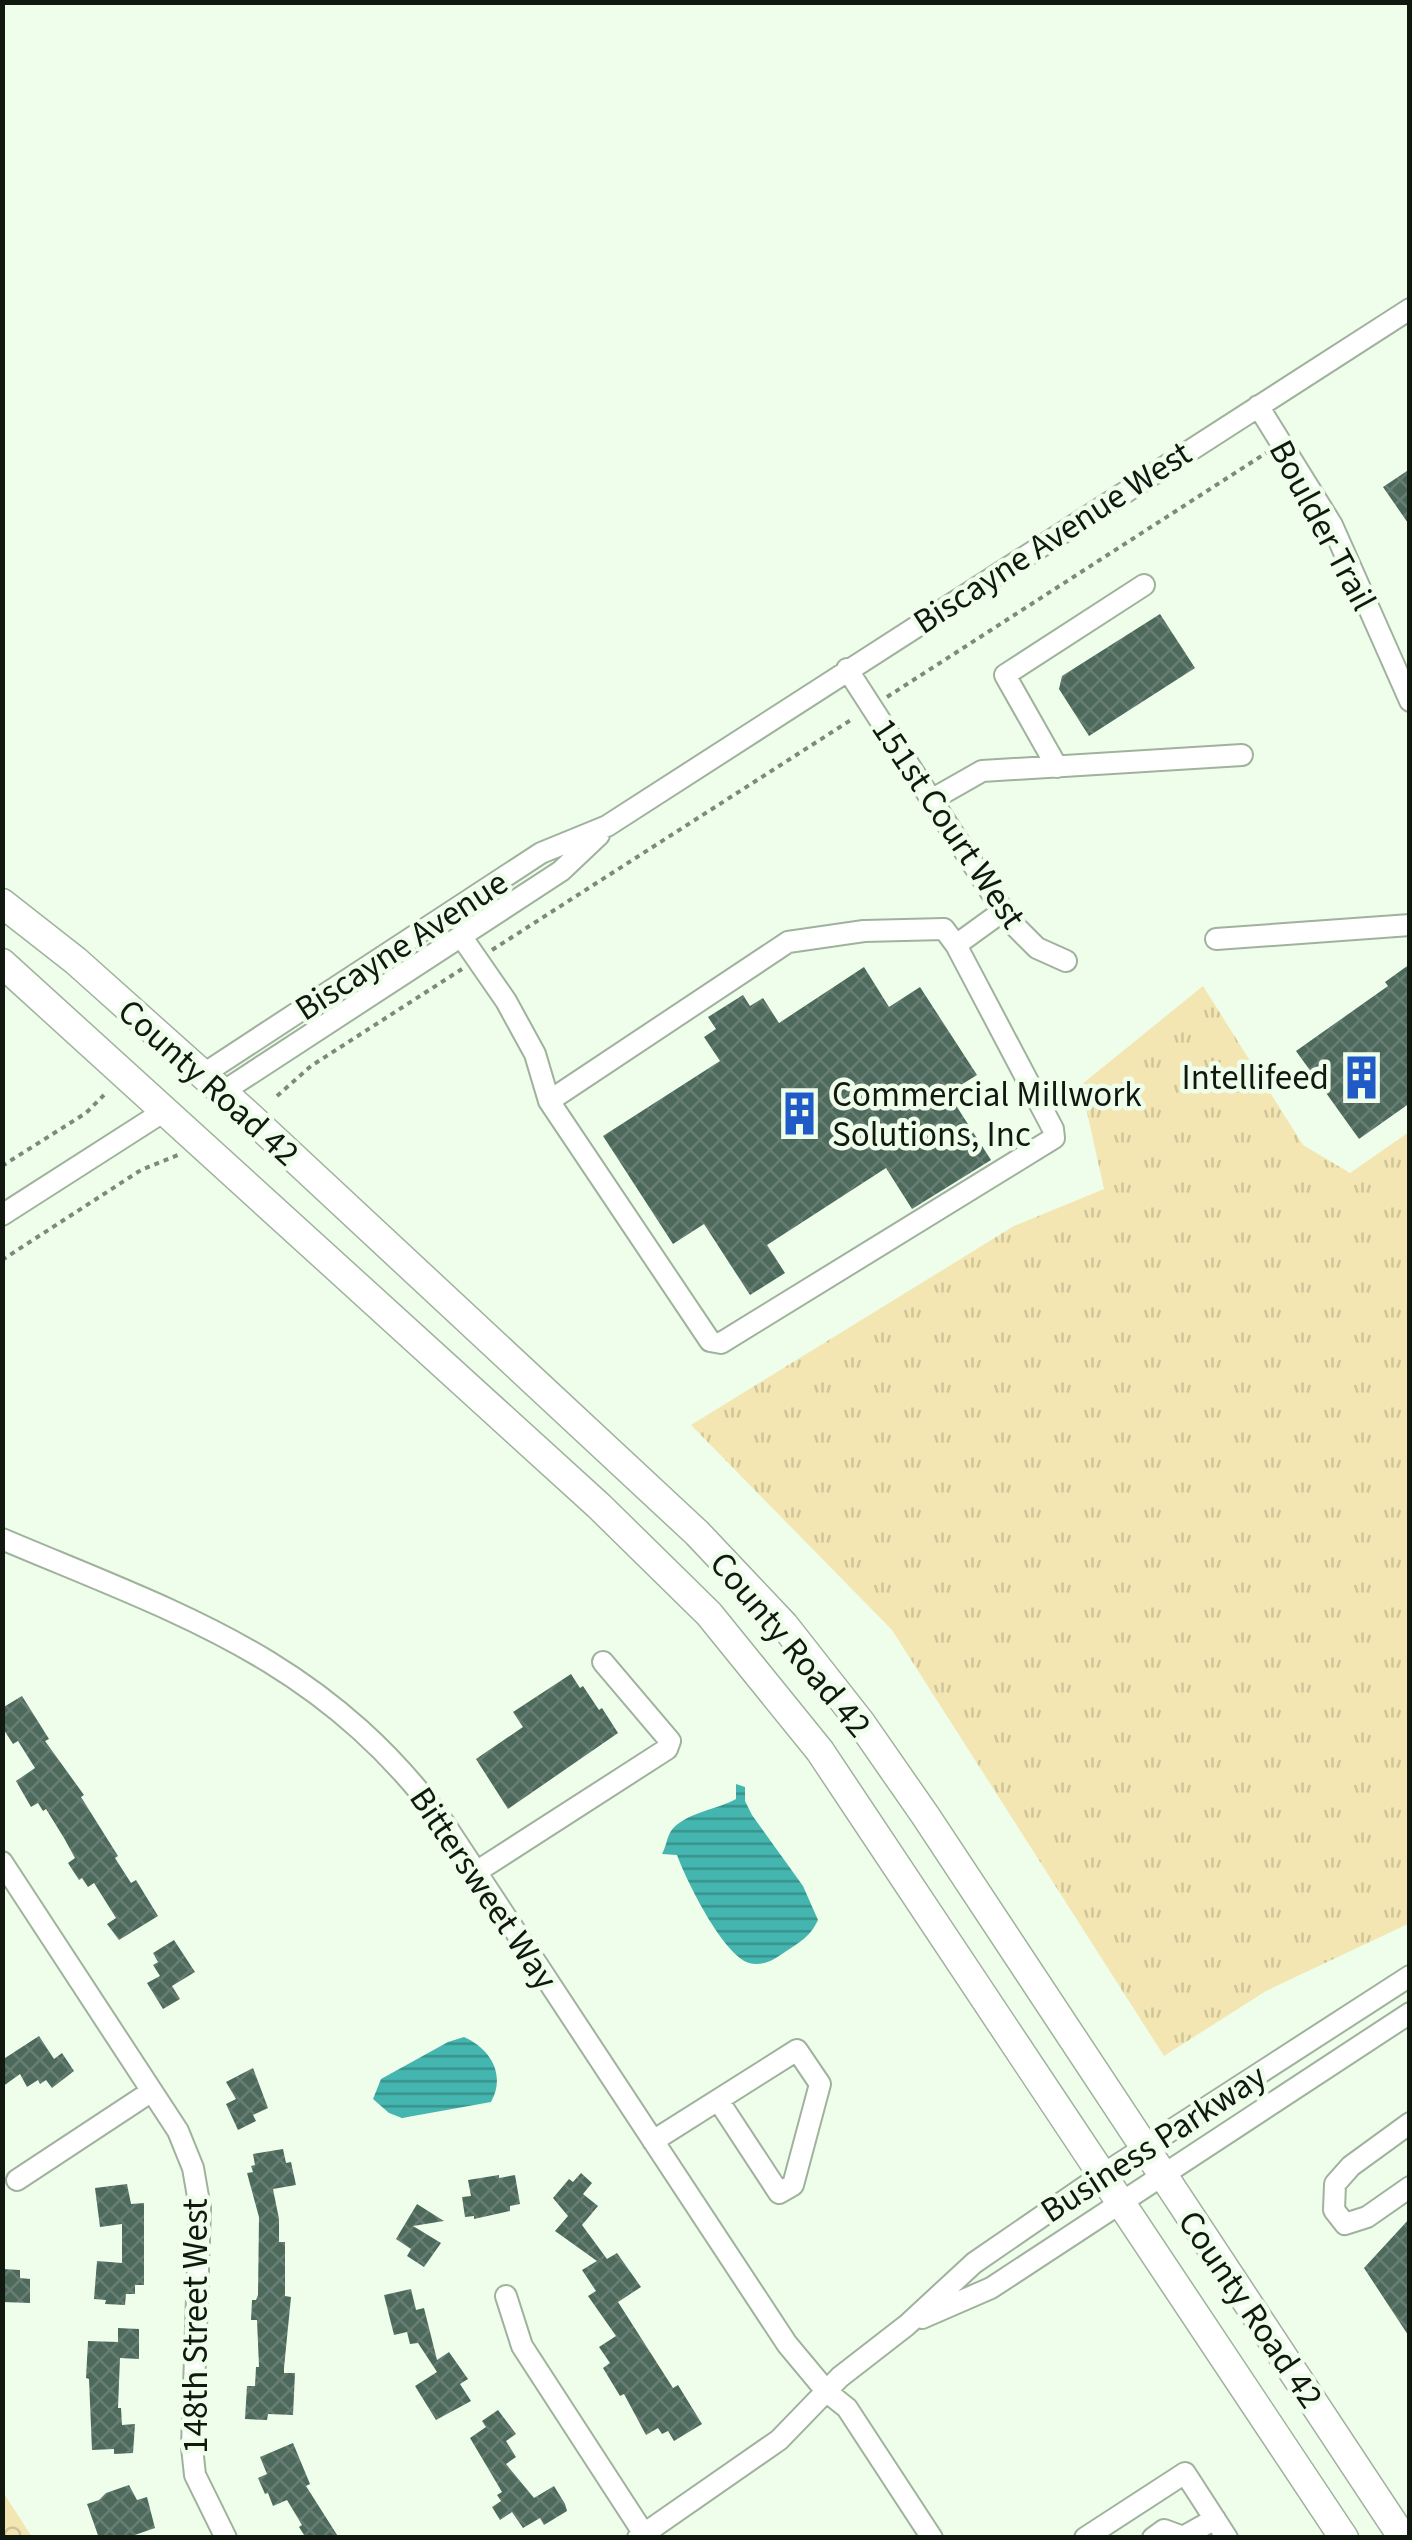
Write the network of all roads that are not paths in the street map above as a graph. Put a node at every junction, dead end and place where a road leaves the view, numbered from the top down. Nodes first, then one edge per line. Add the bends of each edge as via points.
1 (1410, 309) edge
2 (1258, 406) junction
3 (1144, 585) dead end
4 (847, 669) junction
5 (1410, 701) edge
6 (1242, 756) dead end
7 (1057, 767) junction
8 (932, 800) junction
9 (607, 826) junction
10 (2, 903) edge
11 (1003, 911) junction
12 (1410, 924) edge
13 (461, 936) junction
14 (1216, 939) dead end
15 (956, 945) junction
16 (1066, 961) dead end
17 (2, 962) edge
18 (211, 1084) junction
19 (549, 1101) junction
20 (166, 1110) junction
21 (2, 1215) edge
22 (2, 1539) edge
23 (604, 1662) dead end
24 (2, 1862) edge
25 (476, 1872) junction
26 (1410, 1976) edge
27 (1410, 2012) edge
28 (152, 2091) junction
29 (718, 2100) junction
30 (1410, 2124) edge
31 (653, 2141) junction
32 (1144, 2149) junction
33 (1102, 2175) junction
34 (1163, 2176) junction
35 (18, 2180) dead end
36 (1410, 2187) edge
37 (1121, 2204) junction
38 (506, 2296) dead end
39 (907, 2325) junction
40 (827, 2392) junction
41 (1215, 2519) junction
42 (641, 2536) edge
43 (1183, 2537) edge
44 (226, 2538) edge
45 (932, 2538) edge
46 (1084, 2538) edge
47 (1153, 2538) edge
48 (1227, 2538) edge
49 (1344, 2538) edge
50 (1403, 2538) edge

1 - 2 street
2 - 4 street, Biscayne Avenue West
2 - 5 street, Boulder Trail via 1332,525
3 - 7 street via 1005,675
4 - 8 street, 151st Court West
4 - 9 street, Biscayne Avenue
6 - 7 street
7 - 8 street via 982,771
8 - 11 street, 151st Court West
9 - 13 street, Biscayne Avenue via 562,872
9 - 18 street, Biscayne Avenue via 541,853
10 - 18 highway, County Road 42
11 - 15 street
11 - 16 street, 151st Court West via 1037,948
12 - 14 street
13 - 18 street, Biscayne Avenue
13 - 19 street via 535,1054
15 - 19 street via 944,929 788,942
15 - 19 street via 1054,1138 721,1343 710,1341
17 - 20 highway, County Road 42
18 - 32 highway, County Road 42 via 636,1474 784,1625 891,1766
20 - 21 street
20 - 33 highway, County Road 42 via 600,1506 709,1614 849,1792
22 - 25 street, Bittersweet Way via 178,1611 304,1683 411,1779
23 - 25 street via 670,1741 667,1750
24 - 28 street, 148th Street West
25 - 31 street, Bittersweet Way
26 - 32 street, Business Parkway
27 - 34 street, Business Parkway
28 - 35 street
28 - 44 street, 148th Street West via 178,2131 200,2208 192,2446 196,2475
29 - 29 street via 798,2050 820,2084 793,2184 780,2193
29 - 31 street
30 - 36 street via 1335,2184 1334,2210 1345,2224
31 - 40 street, Bittersweet Way via 786,2344
32 - 33 street, Business Parkway
32 - 34 highway, County Road 42
33 - 37 highway, County Road 42
33 - 39 street, Business Parkway via 974,2263
34 - 37 street, Business Parkway
34 - 50 highway, County Road 42
37 - 39 street, Business Parkway via 991,2288
37 - 49 highway, County Road 42
38 - 42 street via 522,2346
39 - 40 street, Business Parkway
40 - 42 street, Business Parkway via 778,2440
40 - 45 street, Bittersweet Way via 848,2408
41 - 43 street
41 - 46 street via 1185,2474
41 - 48 street
43 - 47 street via 1164,2530

